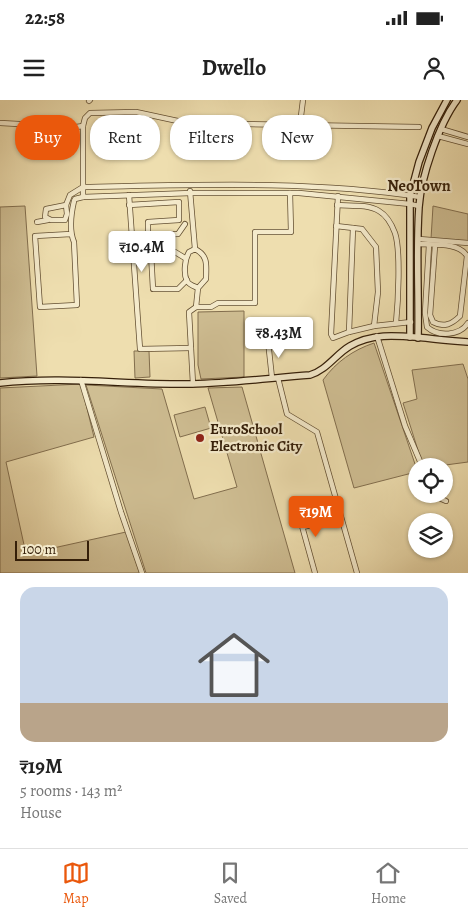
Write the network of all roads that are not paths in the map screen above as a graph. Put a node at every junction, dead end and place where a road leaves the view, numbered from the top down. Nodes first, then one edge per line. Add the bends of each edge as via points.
1 (303, 100) edge
2 (447, 100) edge
3 (457, 100) edge
4 (301, 115) edge
5 (0, 122) edge
6 (262, 124) edge
7 (332, 125) edge
8 (83, 126) junction
9 (419, 127) dead end
10 (441, 129) junction
11 (438, 136) junction
12 (468, 137) edge
13 (468, 144) edge
14 (190, 185) junction
15 (83, 186) junction
16 (190, 193) junction
17 (290, 193) junction
18 (129, 195) junction
19 (338, 196) junction
20 (410, 196) junction
21 (83, 197) junction
22 (420, 197) junction
23 (337, 203) junction
24 (410, 204) junction
25 (66, 205) junction
26 (129, 205) junction
27 (419, 206) junction
28 (48, 220) junction
29 (180, 220) junction
30 (37, 222) dead end
31 (185, 224) junction
32 (194, 224) junction
33 (336, 226) junction
34 (353, 228) junction
35 (71, 234) junction
36 (419, 241) junction
37 (468, 244) edge
38 (429, 245) junction
39 (435, 246) junction
40 (195, 249) junction
41 (185, 258) junction
42 (187, 280) junction
43 (198, 288) junction
44 (196, 307) junction
45 (396, 323) junction
46 (468, 323) edge
47 (409, 324) junction
48 (374, 326) junction
49 (350, 332) junction
50 (377, 336) junction
51 (410, 337) junction
52 (418, 338) junction
53 (268, 341) dead end
54 (468, 342) edge
55 (191, 348) junction
56 (275, 378) junction
57 (81, 380) junction
58 (0, 383) edge
59 (193, 384) junction
60 (419, 458) edge
61 (297, 508) dead end
62 (341, 518) junction
63 (303, 527) junction
64 (142, 573) edge
65 (315, 573) edge
66 (357, 573) edge

1 - 4 street
2 - 20 street via 432,128
3 - 10 street
5 - 8 street
6 - 8 street via 187,123 136,112 90,113
7 - 9 street
8 - 15 street
10 - 11 street
10 - 12 street
11 - 13 street
11 - 22 street
14 - 15 street
14 - 16 street
14 - 20 street via 344,188
15 - 21 street
15 - 25 street via 70,195
16 - 17 street
16 - 18 street
16 - 32 street
17 - 19 street
17 - 44 street via 291,232 255,232 255,303 218,303 211,307
18 - 21 street
18 - 26 street
19 - 23 street
19 - 24 street
20 - 22 street
20 - 24 street
21 - 35 street via 74,201
22 - 27 street
23 - 33 street
23 - 45 street via 379,210 395,234
24 - 27 street
24 - 47 street
25 - 28 street via 65,220
25 - 28 street via 46,209 44,214
26 - 29 street via 179,202
26 - 55 street via 140,349
27 - 36 street
28 - 30 street
29 - 31 street
29 - 31 street via 148,222 148,236 178,234
31 - 32 street
32 - 40 street
33 - 34 street
33 - 49 street via 331,334 337,338
34 - 48 street via 362,229 376,247 378,292
34 - 49 street
35 - 35 street via 77,304 40,307 35,236
36 - 37 street
36 - 38 street
36 - 52 street
38 - 39 street
38 - 46 street via 427,327 436,332 453,333
39 - 39 street via 460,248 468,259 460,316 453,324 444,326 433,322 430,315
40 - 41 street
40 - 43 street via 205,258 206,279
41 - 42 street
41 - 42 street via 175,252 151,254 153,290 178,289
42 - 43 street
43 - 44 street
44 - 55 street via 190,312
45 - 47 street
45 - 48 street
47 - 51 street
48 - 49 street
50 - 51 street
50 - 56 street via 349,347 318,373
50 - 60 street via 405,426
51 - 52 street
52 - 54 street
53 - 56 street
55 - 59 street
56 - 59 street
56 - 62 street via 287,414 317,432
57 - 58 street
57 - 59 street
57 - 64 street
61 - 63 street
62 - 63 street
62 - 66 street
63 - 65 street

